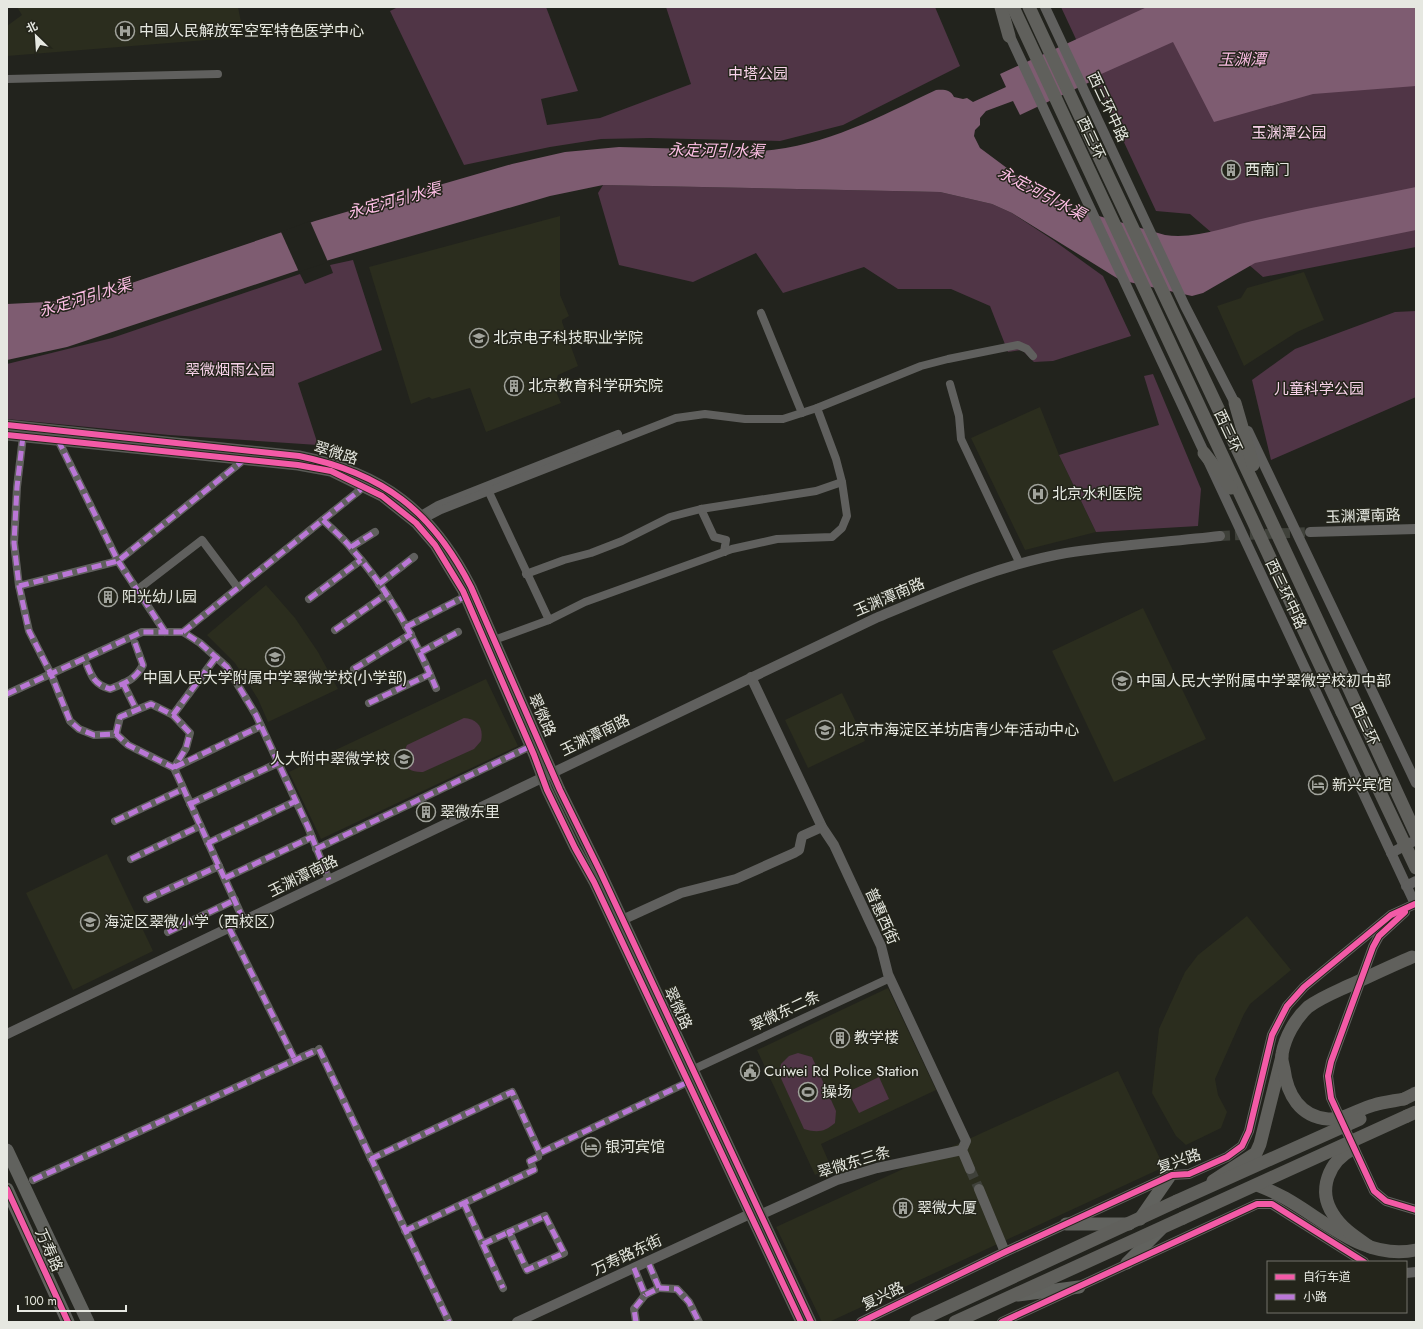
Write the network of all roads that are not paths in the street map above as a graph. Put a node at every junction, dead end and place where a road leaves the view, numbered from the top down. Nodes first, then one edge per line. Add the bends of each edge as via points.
1 (996, 7) edge
2 (1001, 7) edge
3 (1013, 7) edge
4 (1029, 7) edge
5 (1045, 7) edge
6 (1009, 36) junction
7 (218, 74) dead end
8 (7, 80) edge
9 (761, 313) dead end
10 (1034, 356) dead end
11 (950, 384) dead end
12 (1235, 403) junction
13 (817, 408) junction
14 (802, 412) junction
15 (7, 425) edge
16 (7, 435) edge
17 (23, 436) junction
18 (58, 440) junction
19 (1204, 453) junction
20 (245, 459) junction
21 (842, 482) junction
22 (365, 486) junction
23 (487, 489) junction
24 (1264, 502) junction
25 (1246, 507) junction
26 (702, 509) junction
27 (420, 519) junction
28 (323, 520) junction
29 (11, 529) edge
30 (1416, 529) edge
31 (375, 532) dead end
32 (1310, 532) tunnel mouth
33 (1220, 536) tunnel mouth
34 (351, 547) junction
35 (724, 552) junction
36 (414, 557) dead end
37 (361, 560) junction
38 (118, 561) junction
39 (1020, 564) junction
40 (526, 574) junction
41 (379, 584) junction
42 (20, 586) junction
43 (238, 588) junction
44 (136, 590) junction
45 (387, 594) junction
46 (466, 596) junction
47 (309, 599) dead end
48 (549, 620) junction
49 (335, 630) dead end
50 (408, 630) junction
51 (165, 632) junction
52 (183, 632) junction
53 (458, 632) dead end
54 (494, 640) junction
55 (135, 643) dead end
56 (421, 652) junction
57 (216, 657) junction
58 (87, 665) dead end
59 (354, 669) dead end
60 (51, 674) junction
61 (430, 674) junction
62 (751, 678) junction
63 (123, 683) junction
64 (436, 688) dead end
65 (7, 694) edge
66 (369, 703) dead end
67 (136, 709) junction
68 (173, 715) junction
69 (261, 726) junction
70 (116, 734) junction
71 (531, 746) junction
72 (278, 763) junction
73 (174, 768) junction
74 (547, 775) junction
75 (1416, 784) edge
76 (183, 789) junction
77 (296, 801) junction
78 (190, 804) junction
79 (115, 821) dead end
80 (200, 826) junction
81 (822, 826) junction
82 (1416, 834) edge
83 (312, 837) junction
84 (1416, 840) edge
85 (208, 843) junction
86 (316, 849) junction
87 (1391, 853) junction
88 (131, 859) dead end
89 (219, 866) junction
90 (1416, 868) edge
91 (225, 878) junction
92 (329, 880) junction
93 (1416, 881) edge
94 (1406, 886) junction
95 (147, 899) dead end
96 (235, 900) junction
97 (1415, 903) edge
98 (622, 920) junction
99 (244, 921) junction
100 (229, 928) junction
101 (168, 932) dead end
102 (1415, 955) edge
103 (890, 978) junction
104 (7, 1034) edge
105 (1282, 1056) junction
106 (295, 1060) junction
107 (692, 1070) junction
108 (688, 1082) junction
109 (1416, 1093) edge
110 (1404, 1099) junction
111 (1411, 1114) edge
112 (7, 1150) edge
113 (962, 1150) junction
114 (538, 1158) dead end
115 (371, 1160) junction
116 (970, 1169) tunnel mouth
117 (1169, 1177) junction
118 (33, 1180) dead end
119 (1257, 1185) junction
120 (7, 1189) edge
121 (979, 1189) tunnel mouth
122 (1193, 1194) junction
123 (464, 1203) junction
124 (1416, 1210) edge
125 (755, 1214) junction
126 (1135, 1221) junction
127 (1066, 1224) junction
128 (1161, 1228) junction
129 (405, 1231) junction
130 (509, 1232) junction
131 (483, 1244) junction
132 (1370, 1247) junction
133 (1416, 1250) edge
134 (1005, 1252) junction
135 (1362, 1261) edge
136 (648, 1262) junction
137 (1127, 1263) junction
138 (634, 1268) junction
139 (1078, 1287) junction
140 (504, 1288) dead end
141 (659, 1288) junction
142 (645, 1294) junction
143 (1014, 1295) junction
144 (68, 1322) edge
145 (88, 1322) edge
146 (449, 1322) edge
147 (517, 1322) edge
148 (636, 1322) edge
149 (699, 1322) edge
150 (801, 1322) edge
151 (811, 1322) edge
152 (861, 1322) edge
153 (916, 1322) edge
154 (954, 1322) edge
155 (1002, 1322) edge

1 - 6 street
2 - 6 highway
3 - 25 highway, 西三环
4 - 24 highway, 西三环 via 1125,214
5 - 12 street, 西三环中路 via 1186,306
6 - 19 street, 西三环中路
7 - 8 street
9 - 14 street
10 - 13 street via 1018,345 948,359 921,366
11 - 39 street via 959,416 961,439
12 - 24 highway
12 - 75 street
13 - 14 street
13 - 21 street
14 - 23 street via 783,419 746,419 705,414 676,418
15 - 27 main road, 翠微路 via 300,456 331,462 388,489
16 - 17 main road, 翠微路
17 - 18 main road, 翠微路
17 - 29 street
18 - 20 main road, 翠微路
18 - 38 street
19 - 25 highway
19 - 87 street, 西三环中路
20 - 22 main road, 翠微路 via 331,471
20 - 38 street
21 - 26 street via 816,491
21 - 35 street via 847,516 842,528 832,537 777,539
22 - 27 main road, 翠微路
22 - 28 street
23 - 27 street
23 - 40 street
24 - 82 highway, 西三环, bridge
25 - 90 highway, 西三环, bridge
26 - 35 street via 714,537 726,540
26 - 40 street via 670,517 622,541
27 - 46 main road, 翠微路
27 - 54 main road, 翠微路 via 459,563
28 - 34 street
28 - 43 street
29 - 42 street
30 - 32 street, 玉渊潭南路
31 - 34 street
33 - 39 street, 玉渊潭南路 via 1066,553
34 - 37 street
35 - 48 street via 585,602
36 - 41 street
37 - 41 street
37 - 47 street
38 - 42 street
38 - 44 street
39 - 62 street, 玉渊潭南路 via 974,578 876,618
40 - 48 street
41 - 45 street
42 - 60 street via 29,631
43 - 44 street via 202,540
43 - 52 street
44 - 51 street
45 - 49 street
45 - 50 street
46 - 50 street
46 - 71 main road, 翠微路
48 - 54 street
50 - 56 street
50 - 59 street
51 - 52 street
51 - 60 street via 142,632
52 - 57 street
53 - 56 street
54 - 74 main road, 翠微路
55 - 63 street via 143,665 137,675
56 - 61 street
57 - 68 street
57 - 69 street via 227,667
58 - 63 street via 98,685 110,689
60 - 65 street
60 - 70 street via 70,721 78,729 94,735
61 - 64 street
61 - 66 street
62 - 74 street, 玉渊潭南路
62 - 81 street, 普惠西街
63 - 67 street
67 - 68 street via 152,704
67 - 70 street via 120,717
68 - 73 street via 190,733 186,748
69 - 72 street
69 - 73 street
70 - 73 street via 128,745
71 - 74 main road, 翠微路
71 - 86 street
72 - 77 street
72 - 78 street
73 - 76 street
74 - 92 street, 玉渊潭南路
74 - 98 main road, 翠微路
74 - 108 main road, 翠微路 via 575,848 594,882
76 - 78 street
76 - 79 street
77 - 83 street
77 - 85 street
78 - 80 street
80 - 85 street
80 - 88 street
81 - 98 street via 802,836 798,850 794,853 736,879 680,893
81 - 103 street, 普惠西街 via 834,845 881,946
83 - 86 street
83 - 91 street
84 - 87 street
85 - 89 street
86 - 92 street
87 - 94 street, 西三环中路
89 - 91 street
89 - 95 street
91 - 96 street
92 - 99 street, 玉渊潭南路
93 - 94 street
94 - 97 street, 西三环中路
96 - 99 street
96 - 101 street
97 - 117 street, 复兴路 via 1391,915 1304,986 1287,1006 1272,1035 1249,1131 1242,1146 1227,1157 1189,1174
97 - 124 street via 1379,936 1373,947 1328,1076 1334,1105 1374,1191 1386,1200
98 - 107 main road, 翠微路
99 - 100 street, 玉渊潭南路
100 - 104 street, 玉渊潭南路
100 - 106 street
102 - 105 highway, bridge via 1328,995 1308,1007 1290,1033
103 - 107 street, 翠微东二条
103 - 113 street, 普惠西街 via 966,1141
105 - 110 highway, bridge via 1284,1077 1289,1092 1297,1104 1321,1118 1346,1116 1373,1105
105 - 122 highway, bridge via 1256,1153
106 - 115 street via 316,1051
106 - 118 street
107 - 125 main road, 翠微路
108 - 115 street via 540,1153 512,1092
108 - 125 main road, 翠微路
109 - 110 highway
110 - 122 highway, bridge
111 - 119 highway, bridge
111 - 132 highway, bridge via 1379,1136 1338,1158 1327,1179 1326,1196 1333,1215 1348,1231
112 - 145 main road, 万寿路
113 - 116 street, 普惠西街
113 - 125 street, 翠微东三条 via 877,1168 838,1180
114 - 123 street via 530,1161 534,1170
115 - 129 street
117 - 126 main road
117 - 127 street, 复兴路
119 - 128 highway, bridge
119 - 132 highway, bridge via 1285,1198 1351,1240
120 - 144 main road, 万寿路
121 - 134 street
122 - 126 highway, bridge
123 - 129 street
123 - 131 street
125 - 136 street, 万寿路东街
125 - 150 main road, 翠微路
125 - 151 main road, 翠微路
126 - 127 main road
126 - 153 highway
127 - 134 street, 复兴路
128 - 137 main road
128 - 143 highway
129 - 146 street
130 - 130 street via 545,1216 564,1253 527,1270
130 - 131 street
131 - 140 street
132 - 133 highway via 1399,1253
134 - 152 street, 复兴路
135 - 137 street via 1272,1204 1262,1203 1249,1206
136 - 138 street, 万寿路东街
136 - 141 street
137 - 139 street
138 - 142 street
138 - 147 street, 万寿路东街
139 - 143 main road
139 - 155 street
141 - 142 street
141 - 149 street via 678,1289 689,1302
142 - 148 street via 634,1309
143 - 154 highway

